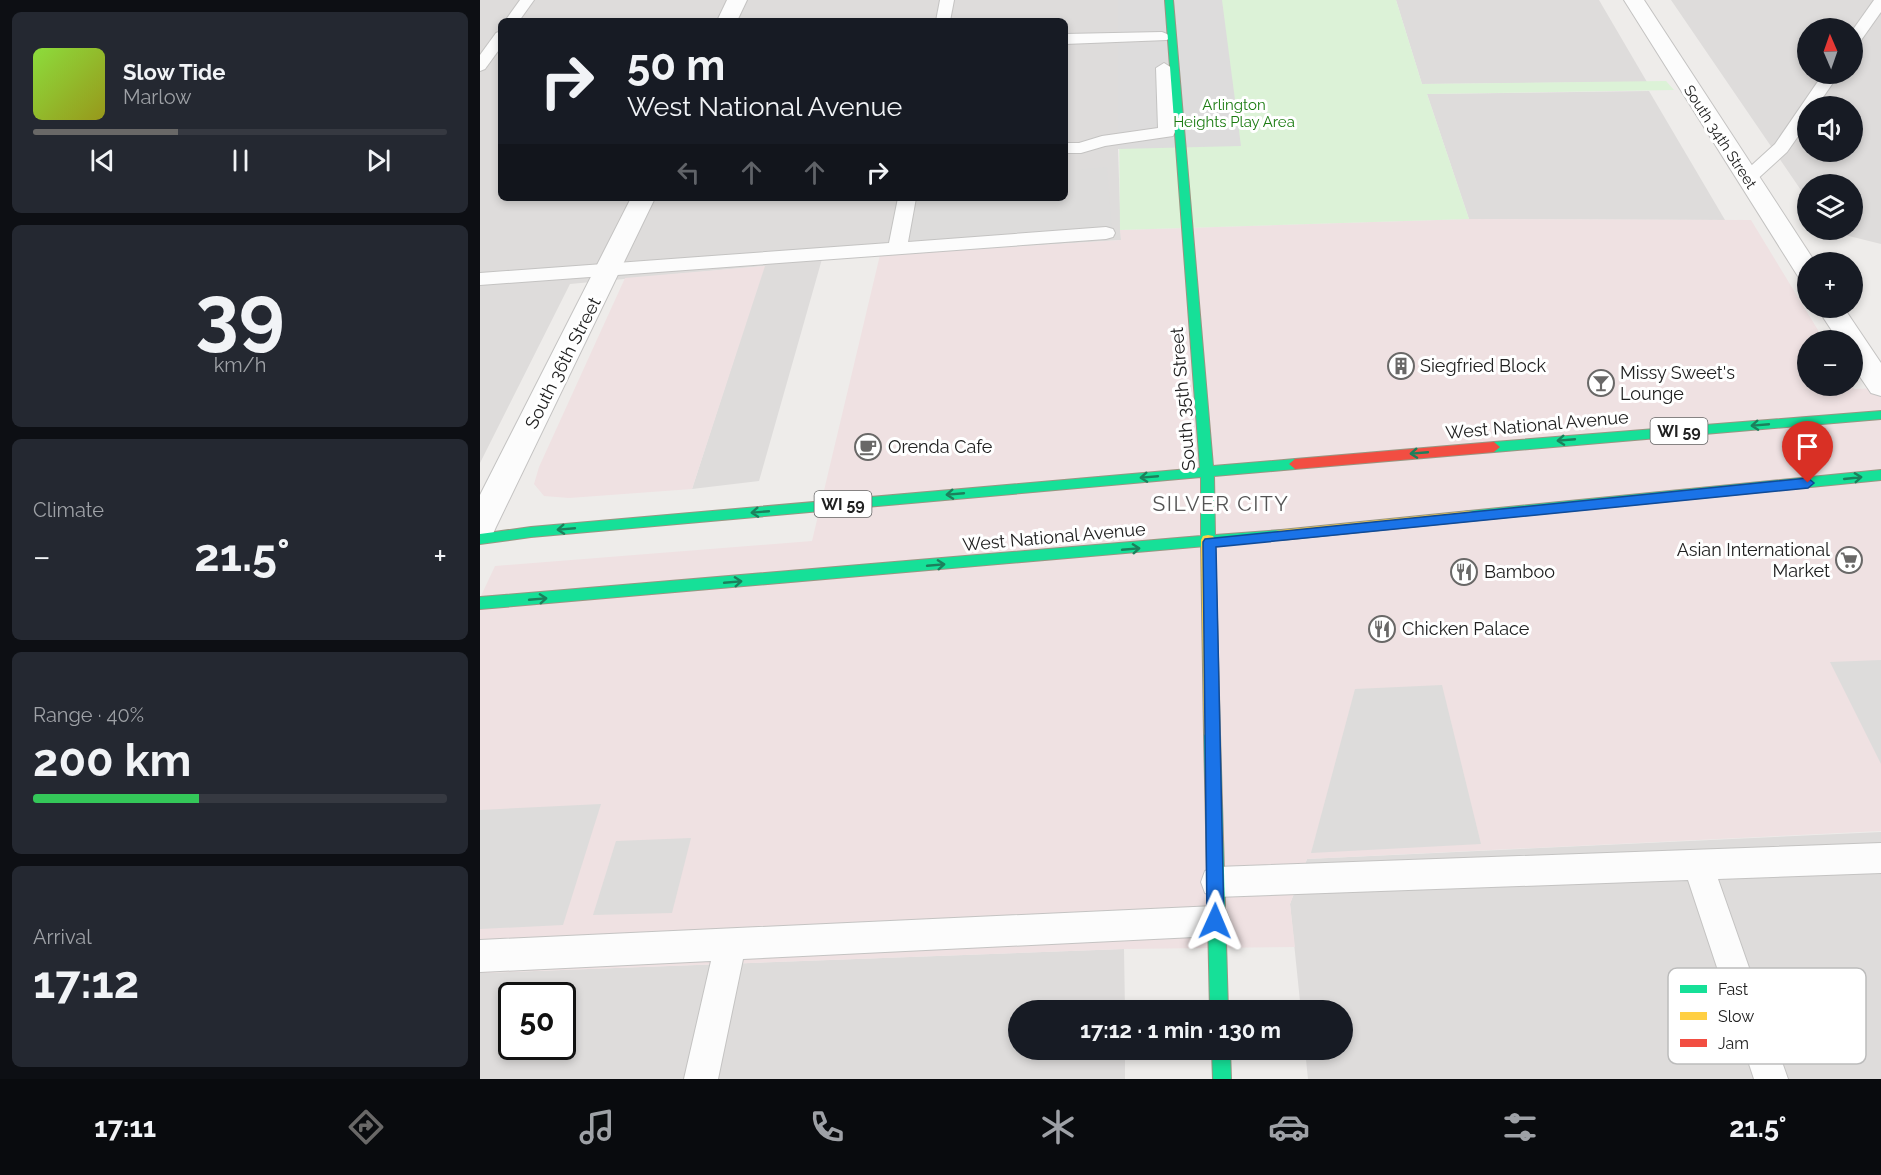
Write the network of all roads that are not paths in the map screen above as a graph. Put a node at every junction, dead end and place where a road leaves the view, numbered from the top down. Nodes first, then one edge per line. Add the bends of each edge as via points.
1 (527, 0) edge
2 (737, 0) edge
3 (947, 0) edge
4 (1161, 0) edge
5 (1169, 0) edge
6 (1634, 0) edge
7 (1881, 1) edge
8 (514, 18) edge
9 (728, 18) edge
10 (944, 18) edge
11 (1863, 27) edge
12 (1162, 37) junction
13 (1068, 39) edge
14 (498, 40) edge
15 (480, 66) edge
16 (1797, 124) edge
17 (1068, 148) edge
18 (1747, 179) junction
19 (642, 201) edge
20 (907, 201) edge
21 (1106, 233) dead end
22 (897, 248) junction
23 (1797, 255) edge
24 (609, 270) junction
25 (480, 279) edge
26 (1863, 358) edge
27 (1881, 386) edge
28 (1881, 415) edge
29 (1207, 471) junction
30 (1881, 475) edge
31 (480, 527) edge
32 (480, 539) edge
33 (1209, 542) junction
34 (480, 603) edge
35 (1881, 858) edge
36 (1698, 865) junction
37 (1216, 882) junction
38 (1215, 921) junction
39 (731, 943) junction
40 (480, 956) edge
41 (1733, 968) edge
42 (1219, 1000) edge
43 (1221, 1060) edge
44 (1766, 1064) edge
45 (701, 1079) edge
46 (1222, 1079) edge
47 (1771, 1079) edge

1 - 8 lane
2 - 9 street
3 - 10 lane
4 - 12 lane
5 - 29 main road, South 35th Street
6 - 18 street, South 34th Street
7 - 11 lane
12 - 13 lane
12 - 17 lane via 1167,132
14 - 15 lane
16 - 18 lane via 1781,148
18 - 23 street, South 34th Street
19 - 24 street, South 36th Street
20 - 22 lane
21 - 22 lane
22 - 24 lane
24 - 25 lane
24 - 31 street, South 36th Street
26 - 27 street
28 -> 29 main road, West National Avenue / WI 59
29 -> 32 main road, West National Avenue / WI 59
29 - 33 main road, South 35th Street
33 -> 30 main road, West National Avenue
34 -> 33 main road, West National Avenue
33 - 37 main road, South 35th Street
35 - 36 lane
36 - 37 lane
36 - 41 lane
37 - 38 main road, South 35th Street
38 - 39 lane
38 - 42 main road, South 35th Street
39 - 40 lane
39 - 45 lane
43 - 46 main road
44 - 47 lane

